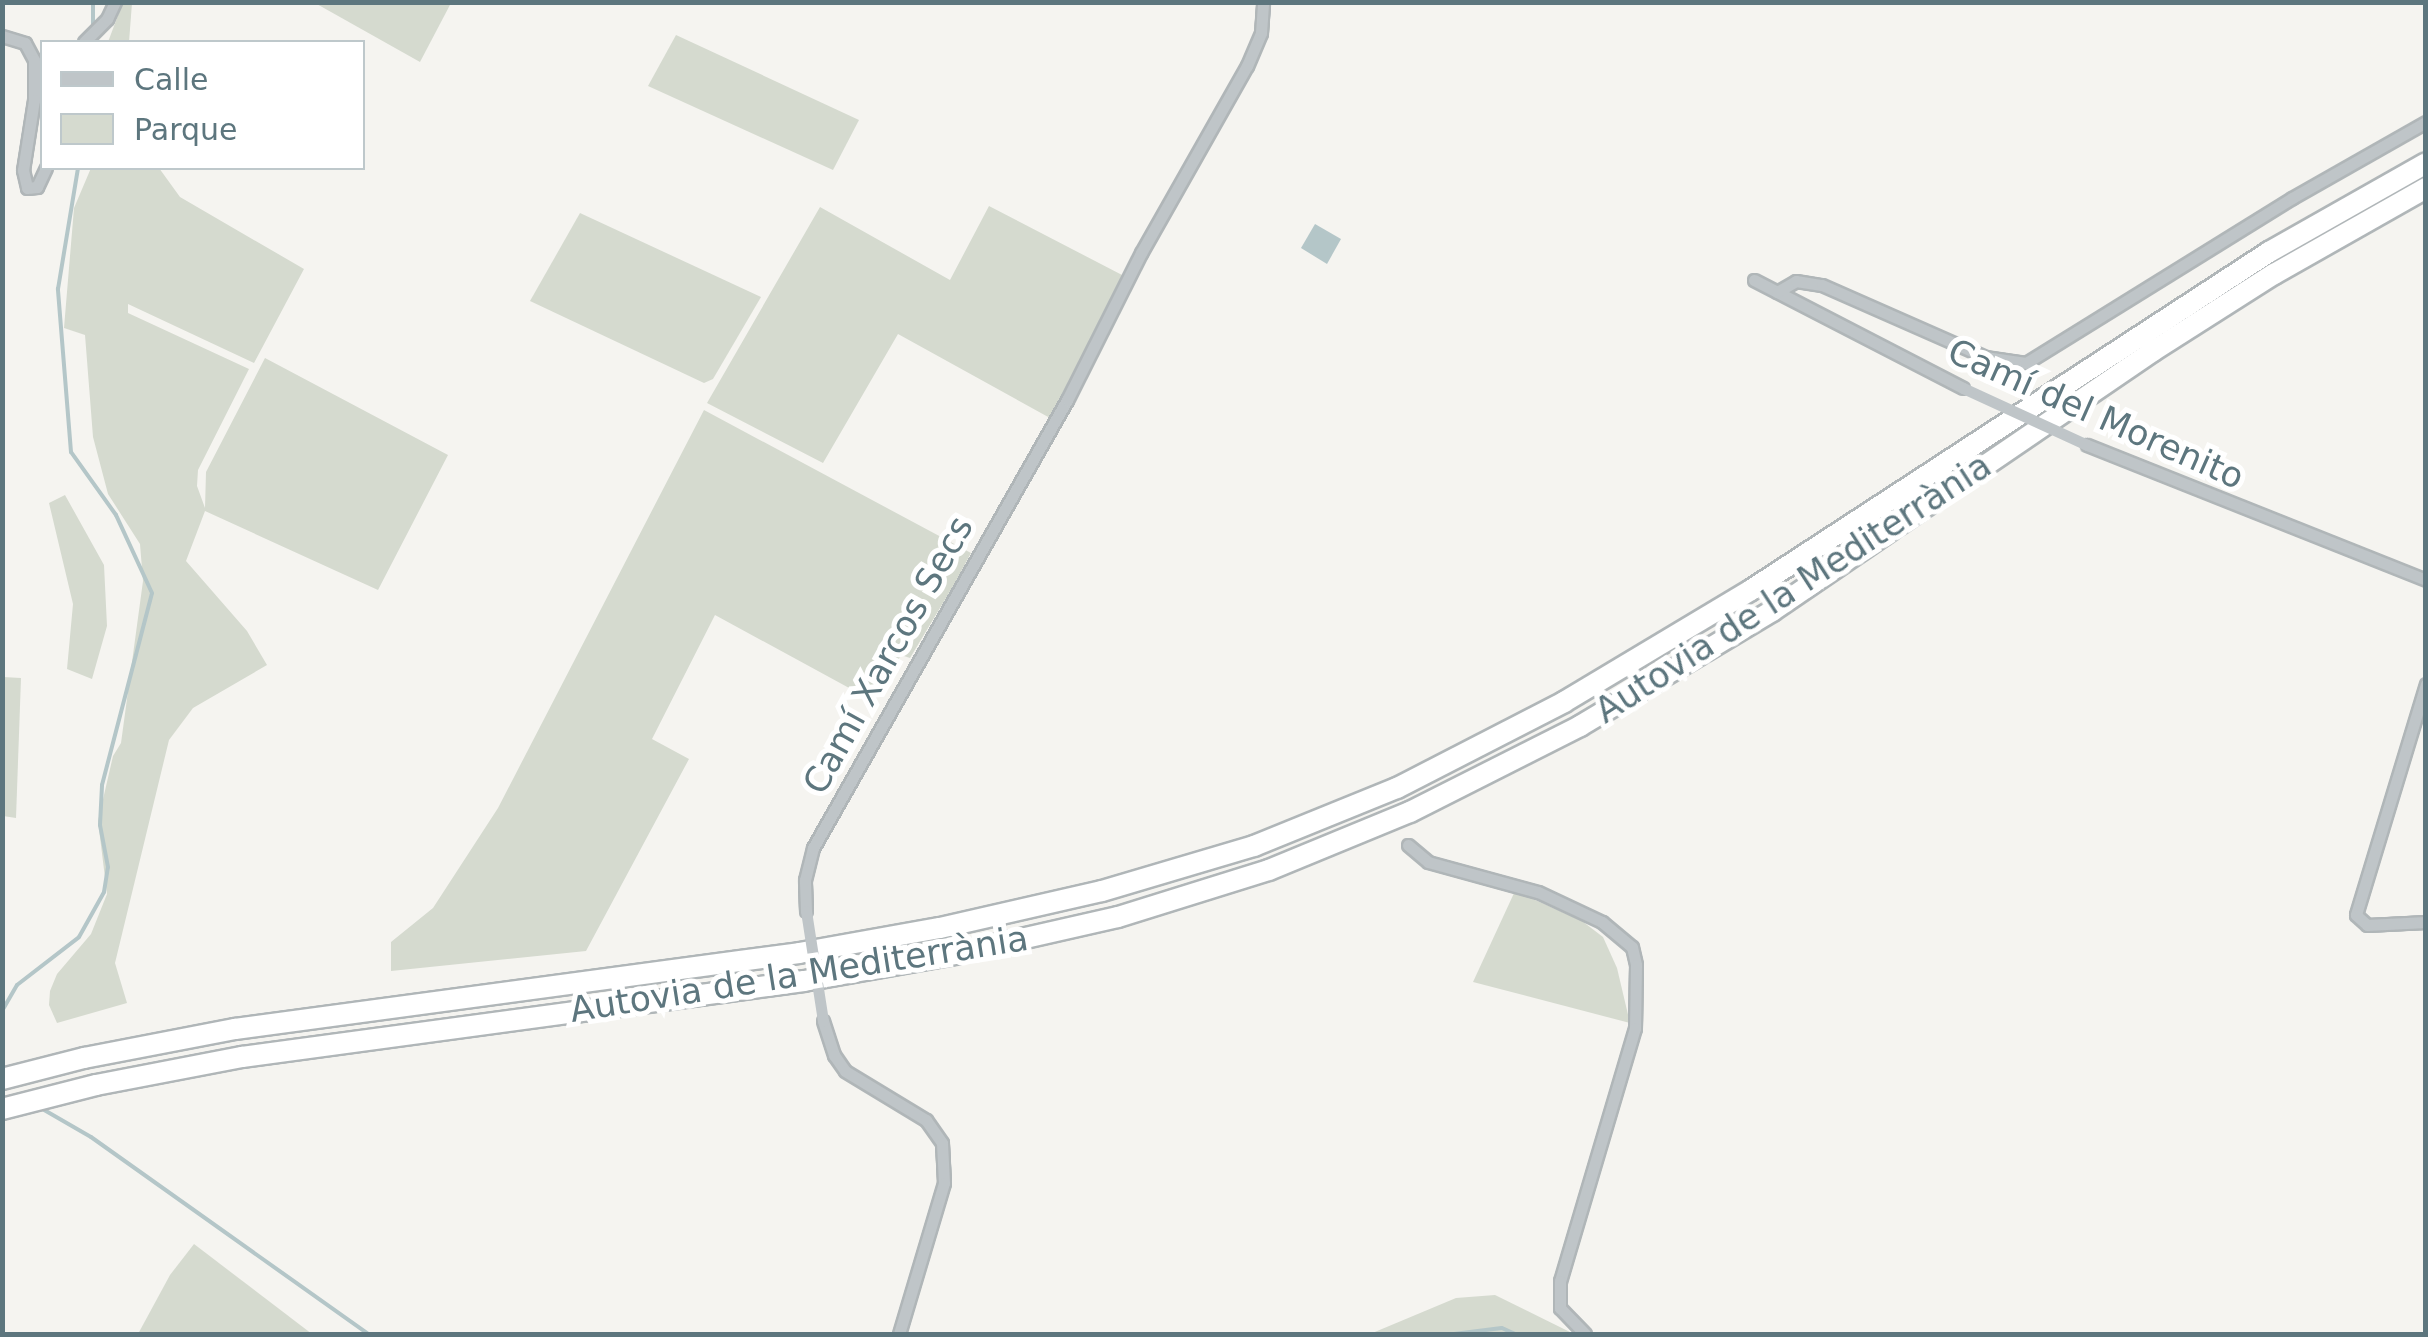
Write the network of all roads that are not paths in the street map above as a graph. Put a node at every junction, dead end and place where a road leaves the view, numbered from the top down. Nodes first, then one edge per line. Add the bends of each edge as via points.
1 (116, 2) edge
2 (1263, 2) edge
3 (91, 35) edge
4 (2, 36) edge
5 (2426, 122) edge
6 (2426, 163) edge
7 (45, 170) edge
8 (2426, 188) edge
9 (1754, 280) dead end
10 (1778, 292) junction
11 (2426, 580) edge
12 (2426, 684) edge
13 (1408, 844) dead end
14 (2426, 922) edge
15 (2, 1079) edge
16 (2, 1109) edge
17 (899, 1334) edge
18 (1585, 1334) edge

1 - 3 street
2 - 17 street, Camí Xarcos Secs, bridge via 1261,33 1247,66 1068,400 813,848 806,911 834,1055 844,1071 926,1120 942,1144 944,1183
4 - 7 street via 25,43 34,60 22,170 27,188 37,187
5 - 10 street via 2026,363 1986,357 1822,285 1796,280
6 - 15 highway, Autovia de la Mediterrània via 2269,252 1750,590 1564,702 1397,788 1254,846 940,928 235,1029
8 - 16 highway, Autovia de la Mediterrània via 2153,351 1772,610 1580,726 1410,812 1270,870 1118,917 955,954 804,981 242,1057
9 - 10 street, Camí del Morenito
10 - 11 street, Camí del Morenito, bridge via 2086,445
12 - 14 street via 2356,915 2367,925
13 - 18 street via 1428,862 1497,878 1576,910 1632,947 1636,1028 1560,1281 1560,1308

